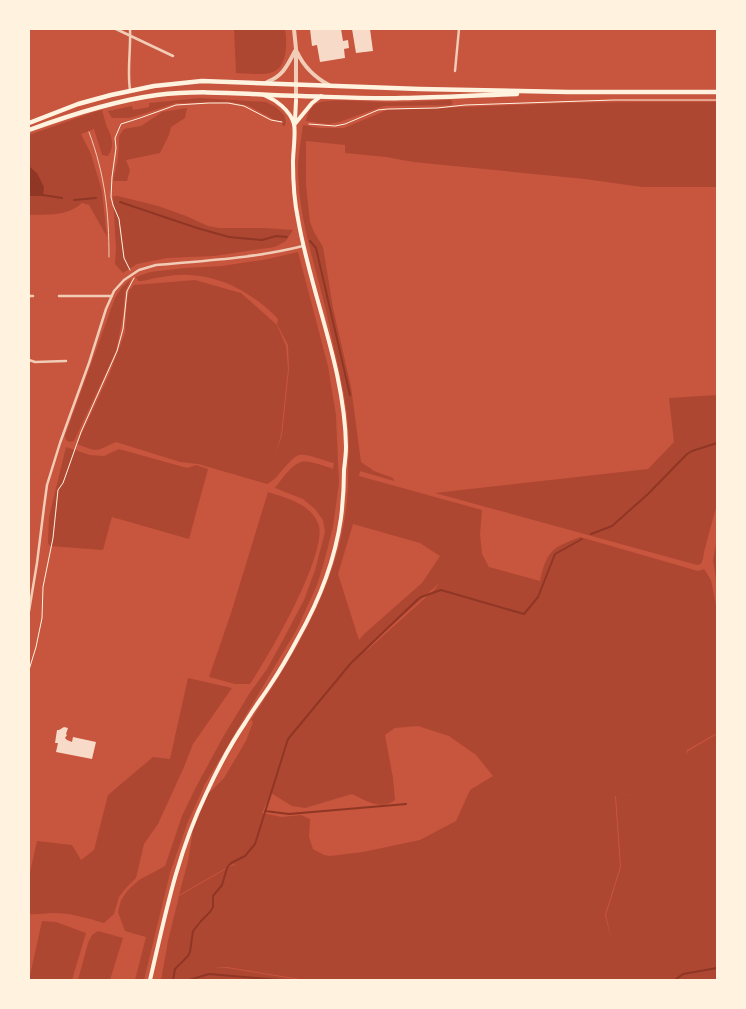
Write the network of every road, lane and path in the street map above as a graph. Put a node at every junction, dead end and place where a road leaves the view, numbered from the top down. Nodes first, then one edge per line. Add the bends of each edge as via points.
1 (116, 29) edge
2 (130, 29) edge
3 (294, 29) edge
4 (459, 29) edge
5 (130, 34) junction
6 (296, 50) junction
7 (173, 56) dead end
8 (455, 71) dead end
9 (265, 83) junction
10 (296, 85) junction
11 (332, 86) junction
12 (130, 90) junction
13 (568, 92) junction
14 (717, 92) edge
15 (261, 94) junction
16 (321, 96) junction
17 (296, 98) junction
18 (717, 100) edge
19 (294, 120) joint
20 (282, 122) dead end
21 (29, 123) edge
22 (309, 124) dead end
23 (294, 125) junction
24 (29, 130) edge
25 (90, 132) dead end
26 (303, 246) junction
27 (109, 258) dead end
28 (132, 273) junction
29 (29, 296) edge
30 (34, 296) dead end
31 (59, 296) dead end
32 (112, 296) junction
33 (29, 360) edge
34 (66, 361) dead end
35 (29, 611) edge
36 (29, 670) edge
37 (150, 980) edge

1 - 5 street
2 - 5 street
3 - 6 street
4 - 8 street
5 - 7 street
5 - 12 street
6 - 9 street via 284,70
6 - 10 street
6 - 11 street via 310,72
9 - 10 main road
9 - 12 main road via 202,81
10 - 11 main road
10 - 17 street
11 - 13 main road
12 - 21 main road via 87,101
13 - 14 main road
13 - 16 main road via 402,98
15 - 17 main road
15 - 23 main road via 278,103
15 - 24 main road via 202,92 131,99
16 - 17 main road
16 - 23 main road
17 - 19 main road
18 - 22 path via 613,100 394,108 378,110 346,124
19 - 23 street
20 - 28 path via 236,104 209,103 176,105 121,124 116,138 111,197 119,218 124,258
23 - 26 main road via 293,180
25 - 27 lane via 108,206
26 - 28 street via 244,257 156,265
26 - 37 main road via 343,405 346,448 341,520 326,576 309,617 244,723 187,836
28 - 32 street
28 - 36 path via 134,279 127,291 117,352 58,490 43,587 42,618
29 - 30 street
31 - 32 street
32 - 35 street via 47,486
33 - 34 street

